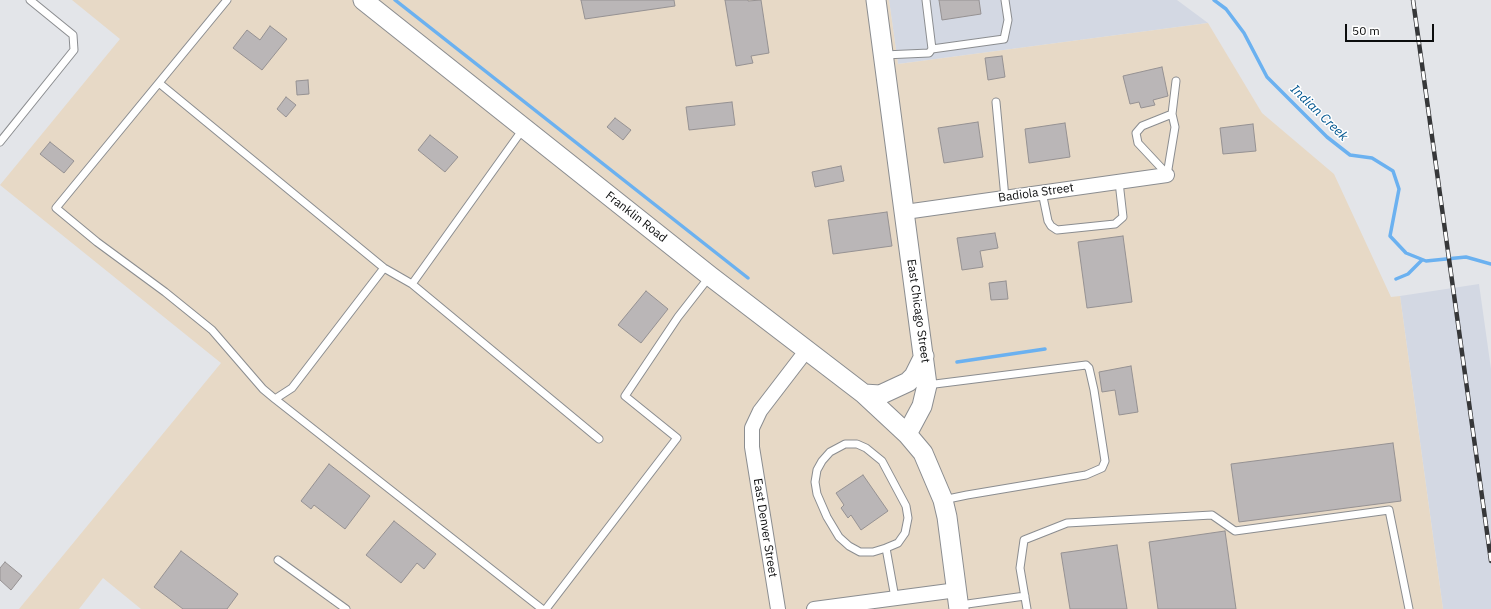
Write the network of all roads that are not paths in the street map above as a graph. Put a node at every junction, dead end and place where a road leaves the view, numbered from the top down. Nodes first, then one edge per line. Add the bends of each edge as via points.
1 (30, 0) edge
2 (227, 0) edge
3 (363, 0) edge
4 (876, 0) edge
5 (926, 0) edge
6 (1005, 0) edge
7 (932, 49) junction
8 (883, 55) junction
9 (1176, 81) dead end
10 (159, 82) junction
11 (996, 102) dead end
12 (1172, 114) junction
13 (524, 128) junction
14 (0, 142) edge
15 (1167, 175) junction
16 (1119, 182) junction
17 (1042, 192) junction
18 (1005, 198) junction
19 (905, 212) junction
20 (384, 268) junction
21 (710, 276) junction
22 (412, 284) junction
23 (806, 351) junction
24 (924, 356) junction
25 (927, 386) junction
26 (864, 394) junction
27 (275, 400) junction
28 (907, 434) junction
29 (599, 439) dead end
30 (943, 500) junction
31 (886, 548) junction
32 (278, 560) dead end
33 (1025, 596) junction
34 (895, 598) junction
35 (958, 601) edge
36 (346, 609) edge
37 (542, 609) edge
38 (546, 609) edge
39 (778, 609) edge
40 (814, 609) edge
41 (1027, 609) edge
42 (1409, 609) edge

1 - 14 lane via 73,35 74,50
2 - 10 lane
3 - 13 street, Franklin Road
4 - 8 street, East Chicago Street
5 - 7 lane
6 - 7 lane via 1008,20 1004,39
7 - 8 lane via 929,53
8 - 19 street, East Chicago Street
9 - 12 lane
10 - 20 lane
10 - 27 lane via 56,208 212,330
11 - 18 lane
12 - 15 lane via 1175,127
12 - 15 lane via 1142,126 1136,133 1138,143
13 - 21 street, Franklin Road
13 - 22 lane
15 - 16 street, Badiola Street
16 - 17 street, Badiola Street
16 - 17 lane via 1123,217 1115,224 1057,230 1048,221
17 - 18 street, Badiola Street
18 - 19 street, Badiola Street
19 - 24 street, East Chicago Street
20 - 22 lane
20 - 27 lane via 292,388
21 - 23 street, Franklin Road
21 - 38 lane via 678,317 625,396 677,438
22 - 29 lane
23 - 26 street, Franklin Road
23 - 39 street, East Denver Street via 760,411 752,428 752,447
24 - 25 street, East Chicago Street
24 - 26 street via 908,382 880,395
25 - 28 street, East Chicago Street via 922,406
25 - 30 lane via 1086,365 1094,390 1104,453 1105,461 1102,468 1086,475
26 - 28 street, Franklin Road
27 - 37 lane
28 - 30 street via 923,453
30 - 35 street
31 - 31 lane via 860,552 849,546 839,537 817,494 815,482 822,461 830,452 846,444 857,444 882,461 906,506 908,518 905,533 898,543
31 - 34 lane
32 - 36 lane
33 - 35 lane
33 - 41 lane
33 - 42 lane via 1020,568 1024,540 1067,523 1212,515 1235,531 1389,510
34 - 35 street
34 - 40 street

